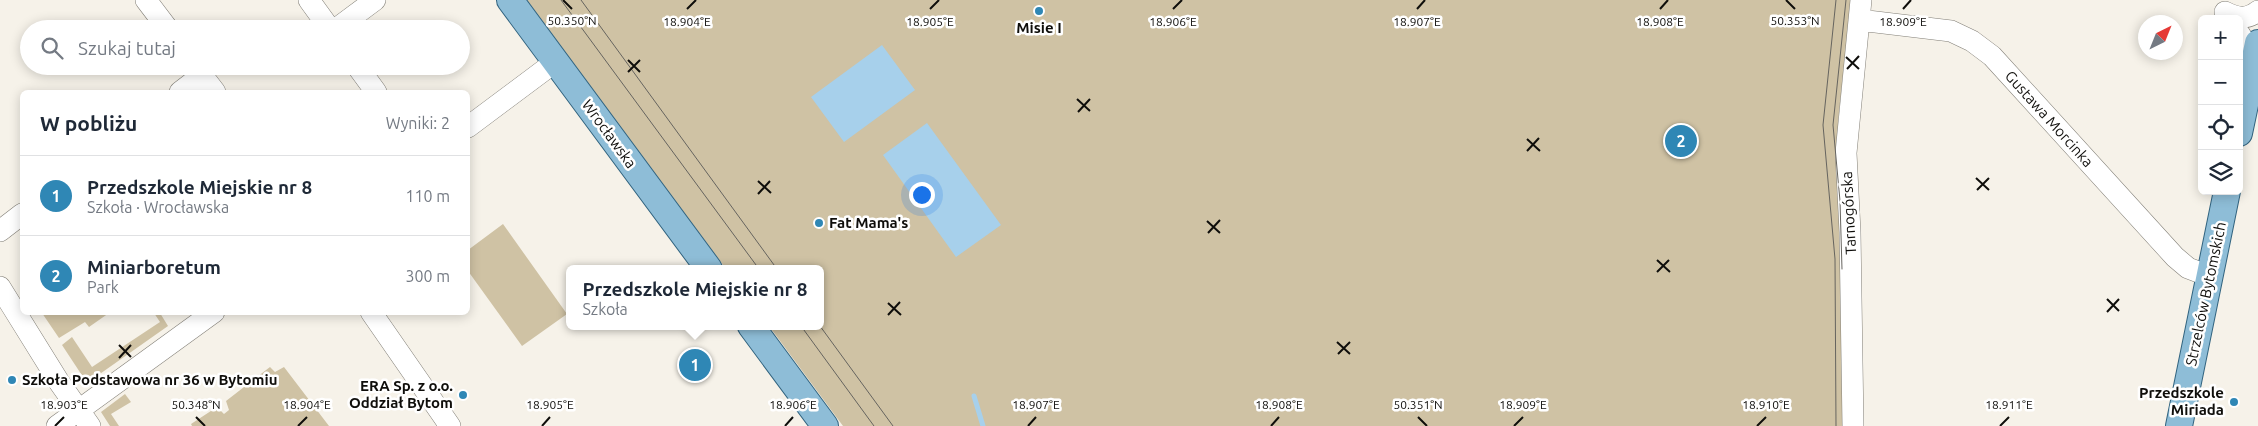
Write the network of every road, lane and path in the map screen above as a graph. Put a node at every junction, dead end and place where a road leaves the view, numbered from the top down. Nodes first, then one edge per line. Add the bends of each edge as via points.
1 (146, 0) edge
2 (309, 0) edge
3 (375, 0) edge
4 (510, 0) edge
5 (1860, 10) edge
6 (2223, 10) edge
7 (2258, 11) edge
8 (161, 20) edge
9 (323, 20) edge
10 (348, 20) edge
11 (2243, 38) edge
12 (2257, 54) edge
13 (555, 62) junction
14 (195, 75) edge
15 (202, 75) edge
16 (363, 75) edge
17 (182, 90) edge
18 (213, 90) edge
19 (374, 90) edge
20 (2247, 119) edge
21 (470, 126) edge
22 (2226, 195) edge
23 (20, 216) edge
24 (0, 231) edge
25 (706, 265) edge
26 (2209, 276) junction
27 (0, 287) edge
28 (210, 315) edge
29 (373, 315) edge
30 (754, 330) edge
31 (85, 418) edge
32 (58, 426) edge
33 (450, 426) edge
34 (825, 426) edge
35 (1853, 426) edge
36 (2178, 426) edge

1 - 8 street
2 - 9 street
3 - 10 street
4 - 13 main road, Wrocławska
5 - 26 street, Gustawa Morcinka via 1951,31 1972,40 1992,56 2174,257 2188,268
5 - 35 street, Tarnogórska via 1846,153
6 - 7 street via 2242,17
11 - 12 street
12 - 20 main road
13 - 21 street
13 - 25 main road, Wrocławska
14 - 17 street
15 - 18 street
16 - 19 street
22 - 26 main road, Strzelców Bytomskich
23 - 24 street
26 - 36 main road, Strzelców Bytomskich
27 - 31 street
28 - 31 street
29 - 33 street
30 - 34 main road
31 - 32 street

